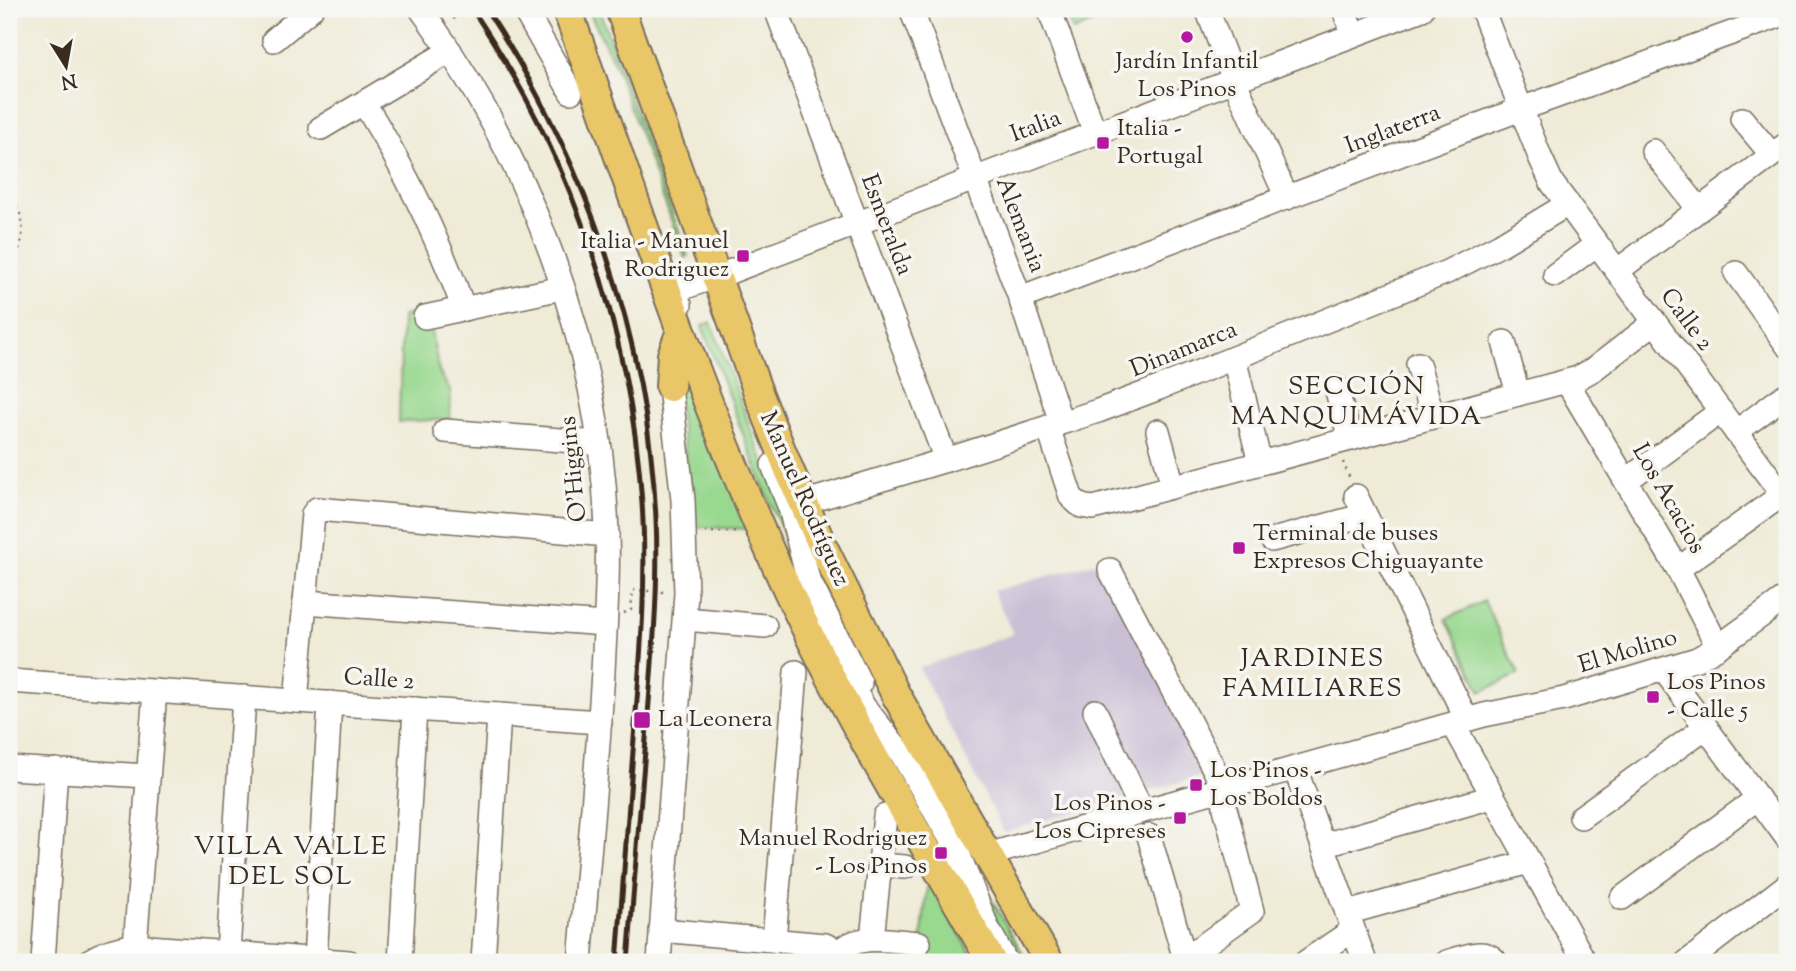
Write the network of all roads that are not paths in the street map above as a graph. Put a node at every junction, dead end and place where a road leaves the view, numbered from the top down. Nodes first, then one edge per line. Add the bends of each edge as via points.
1 (421, 9) edge
2 (524, 9) edge
3 (606, 9) edge
4 (620, 9) edge
5 (776, 9) edge
6 (911, 9) edge
7 (1049, 9) edge
8 (1207, 9) edge
9 (1344, 9) edge
10 (1422, 9) edge
11 (1482, 9) edge
12 (298, 13) edge
13 (570, 13) edge
14 (1787, 13) edge
15 (1353, 35) junction
16 (274, 40) dead end
17 (450, 51) junction
18 (1234, 80) junction
19 (571, 92) dead end
20 (364, 103) junction
21 (1521, 109) junction
22 (1742, 119) dead end
23 (321, 128) dead end
24 (1095, 133) junction
25 (1780, 149) edge
26 (1653, 151) dead end
27 (975, 179) junction
28 (1287, 198) junction
29 (1568, 204) junction
30 (1699, 209) junction
31 (857, 223) junction
32 (1597, 244) junction
33 (1617, 271) junction
34 (1736, 273) dead end
35 (1555, 275) dead end
36 (710, 279) junction
37 (562, 288) junction
38 (668, 293) junction
39 (1020, 298) junction
40 (464, 309) junction
41 (425, 317) dead end
42 (1655, 322) junction
43 (681, 331) junction
44 (1504, 342) dead end
45 (1787, 342) edge
46 (1234, 358) junction
47 (1418, 364) dead end
48 (1567, 382) junction
49 (670, 387) joint
50 (1336, 387) dead end
51 (1518, 394) junction
52 (1787, 394) edge
53 (1721, 411) junction
54 (1433, 417) junction
55 (1055, 424) junction
56 (445, 431) dead end
57 (1158, 431) dead end
58 (1736, 432) junction
59 (1342, 441) junction
60 (599, 443) junction
61 (946, 460) junction
62 (1260, 463) junction
63 (1627, 480) junction
64 (1173, 486) junction
65 (1785, 498) edge
66 (803, 503) junction
67 (607, 535) junction
68 (1272, 540) dead end
69 (1678, 569) junction
70 (1110, 570) dead end
71 (1787, 597) edge
72 (305, 602) junction
73 (685, 619) junction
74 (605, 624) junction
75 (765, 626) dead end
76 (1717, 647) junction
77 (1664, 670) junction
78 (796, 672) dead end
79 (9, 681) edge
80 (155, 691) junction
81 (244, 697) junction
82 (296, 701) junction
83 (330, 703) junction
84 (415, 709) junction
85 (1095, 711) dead end
86 (499, 715) junction
87 (600, 722) junction
88 (1460, 722) junction
89 (1706, 727) junction
90 (9, 768) edge
91 (1295, 768) junction
92 (56, 770) junction
93 (148, 776) junction
94 (1224, 788) junction
95 (1492, 797) junction
96 (1758, 799) junction
97 (1142, 811) junction
98 (885, 816) dead end
99 (1581, 817) dead end
100 (1785, 830) edge
101 (1149, 836) dead end
102 (1323, 845) junction
103 (987, 855) junction
104 (1529, 862) junction
105 (880, 865) junction
106 (905, 867) dead end
107 (1787, 884) edge
108 (1622, 898) dead end
109 (1350, 921) junction
110 (661, 930) junction
111 (872, 939) junction
112 (774, 940) junction
113 (919, 943) dead end
114 (135, 946) junction
115 (228, 953) junction
116 (839, 958) edge
117 (315, 960) junction
118 (1182, 960) edge
119 (43, 962) edge
120 (87, 962) edge
121 (349, 962) edge
122 (400, 962) edge
123 (483, 962) edge
124 (579, 962) edge
125 (659, 962) edge
126 (992, 962) edge
127 (1006, 962) edge
128 (1035, 962) edge
129 (1049, 962) edge
130 (1306, 962) edge
131 (1365, 962) edge
132 (1447, 962) edge
133 (1496, 962) edge
134 (1585, 962) edge
135 (1687, 962) edge

1 - 17 street, O'Higgins
2 - 19 street
3 - 36 street
4 - 36 main road, Manuel Rodríguez
5 - 31 street, Esmeralda
6 - 27 street, Alemania
7 - 24 street
8 - 18 street
9 - 15 street
10 - 15 street, Italia
11 - 21 street, Calle 2
12 - 16 street
13 - 38 main road, Manuel Rodríguez
14 - 21 street, Inglaterra
15 - 18 street, Italia
17 - 20 street
17 - 37 street, O'Higgins via 514,166
18 - 24 street, Italia
18 - 28 street
20 - 23 street
20 - 40 street via 426,214
21 - 28 street, Inglaterra
21 - 29 street, Calle 2 via 1545,170
22 - 25 street
24 - 27 street, Italia
25 - 30 street
26 - 30 street
27 - 31 street, Italia
27 - 39 street, Alemania
28 - 39 street, Inglaterra
29 - 32 street, Calle 2
29 - 46 street, Dinamarca via 1447,272
30 - 33 street
31 - 36 street, Italia
31 - 61 street, Esmeralda
32 - 33 street, Calle 2
32 - 35 street
33 - 42 street, Calle 2
34 - 45 street
36 - 38 street, Italia
36 - 66 main road, Manuel Rodríguez
36 - 128 street via 820,606 858,680 910,748
37 - 40 street
37 - 60 street, O'Higgins via 584,358
38 - 43 main road, Manuel Rodríguez
38 - 127 street via 694,329 763,505 833,653 857,697 909,766 956,848
39 - 55 street, Alemania
40 - 41 street
42 - 48 street via 1594,369
42 - 53 street, Calle 2
43 - 49 main road via 672,355
43 - 126 main road, Manuel Rodríguez via 725,448 796,608 850,716
44 - 51 street
46 - 55 street, Dinamarca
46 - 62 street
47 - 54 street
48 - 51 street
48 - 63 street, Los Acacios
49 - 73 street via 685,531
50 - 59 street
51 - 54 street
52 - 58 street
53 - 58 street, Calle 2
53 - 63 street
54 - 59 street
55 - 61 street, Dinamarca
55 - 64 street, Alemania via 1068,490 1081,506 1099,507
56 - 60 street
57 - 64 street
58 - 65 street, Calle 2
59 - 62 street
60 - 67 street, O'Higgins
61 - 66 street, Dinamarca
62 - 64 street
63 - 69 street, Los Acacios
65 - 69 street
66 - 103 main road, Manuel Rodríguez via 896,695
67 - 72 street via 320,509 313,514
67 - 74 street, O'Higgins
68 - 88 street via 1361,505
69 - 76 street, Los Acacios
70 - 94 street
71 - 76 street, El Molino
72 - 74 street
72 - 82 street
73 - 75 street
73 - 110 street
74 - 87 street, O'Higgins
76 - 77 street, El Molino
77 - 88 street, El Molino
77 - 89 street
78 - 112 street
79 - 80 street, Calle 2
80 - 81 street, Calle 2
80 - 93 street
81 - 82 street, Calle 2
81 - 115 street
82 - 83 street, Calle 2
83 - 84 street, Calle 2
83 - 117 street
84 - 86 street, Calle 2
84 - 122 street
85 - 97 street
86 - 87 street, Calle 2
86 - 123 street
87 - 124 street, O'Higgins
88 - 91 street, El Molino
88 - 95 street
89 - 96 street
89 - 99 street
90 - 92 street
91 - 94 street, El Molino
91 - 102 street
92 - 93 street
92 - 119 street
93 - 114 street
94 - 97 street, El Molino
94 - 118 street via 1252,911
95 - 102 street
95 - 104 street
96 - 100 street
96 - 108 street
97 - 103 street, El Molino
98 - 105 street
101 - 118 street
102 - 109 street
103 - 129 main road, Manuel Rodríguez
104 - 109 street
104 - 134 street
105 - 106 street
105 - 111 street
107 - 135 street
109 - 130 street
109 - 131 street
110 - 112 street
110 - 125 street
111 - 113 street
111 - 116 street via 844,946
112 - 116 street via 825,945
114 - 115 street
114 - 120 street via 111,949
115 - 117 street
117 - 121 street
132 - 133 street via 1481,953

